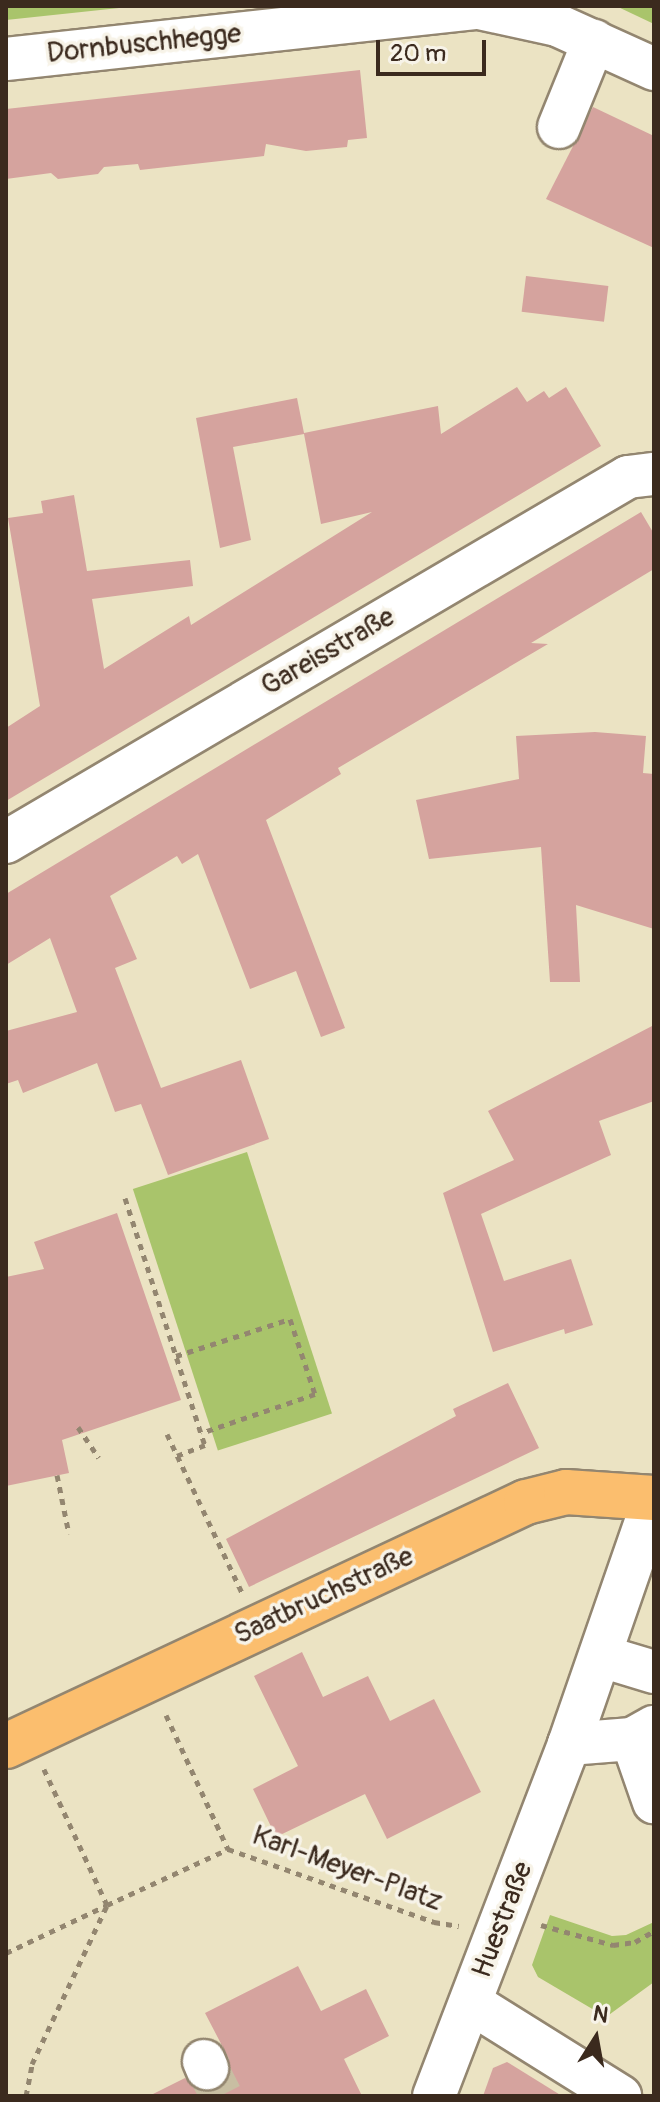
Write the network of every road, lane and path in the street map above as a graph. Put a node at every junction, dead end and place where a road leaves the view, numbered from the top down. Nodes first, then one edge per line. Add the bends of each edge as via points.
1 (416, 10) edge
2 (594, 41) junction
3 (6, 59) edge
4 (654, 69) edge
5 (559, 127) dead end
6 (654, 474) edge
7 (6, 842) edge
8 (125, 1198) dead end
9 (164, 1320) junction
10 (155, 1323) dead end
11 (176, 1356) junction
12 (78, 1427) dead end
13 (201, 1433) junction
14 (167, 1434) dead end
15 (177, 1456) junction
16 (99, 1458) dead end
17 (57, 1475) dead end
18 (654, 1498) edge
19 (69, 1534) dead end
20 (258, 1627) junction
21 (601, 1656) junction
22 (654, 1672) edge
23 (149, 1678) junction
24 (643, 1733) edge
25 (17, 1741) edge
26 (569, 1744) junction
27 (654, 1802) edge
28 (228, 1849) junction
29 (107, 1905) junction
30 (500, 1925) junction
31 (654, 1931) edge
32 (6, 1953) edge
33 (471, 2003) junction
34 (26, 2096) edge
35 (434, 2096) edge
36 (620, 2096) edge

1 - 2 street, Dornbuschhegge via 505,11
1 - 3 street, Dornbuschhegge
2 - 4 street, Dornbuschhegge
2 - 5 street
6 - 7 street, Gareisstraße via 628,477
8 - 9 path
9 - 10 path
9 - 11 path
11 - 13 path
11 - 13 path via 290,1319 315,1394
12 - 16 path
13 - 15 path via 205,1445
14 - 15 path
15 - 20 path
17 - 19 path
18 - 20 main road, Saatbruchstraße via 566,1492 526,1502
18 - 21 street, Huestraße
20 - 23 main road, Saatbruchstraße
21 - 22 street
21 - 26 street, Huestraße
23 - 25 main road, Saatbruchstraße
23 - 28 path, Karl-Meyer-Platz
24 - 26 street
24 - 27 street
25 - 29 path
26 - 30 street, Huestraße
28 - 29 path, Karl-Meyer-Platz
28 - 30 path, Karl-Meyer-Platz via 448,1927
29 - 32 path, Karl-Meyer-Platz
29 - 34 path via 32,2064
30 - 31 path, Karl-Meyer-Platz via 547,1925 613,1945 635,1942
30 - 33 street, Huestraße
33 - 35 street, Huestraße
33 - 36 street

